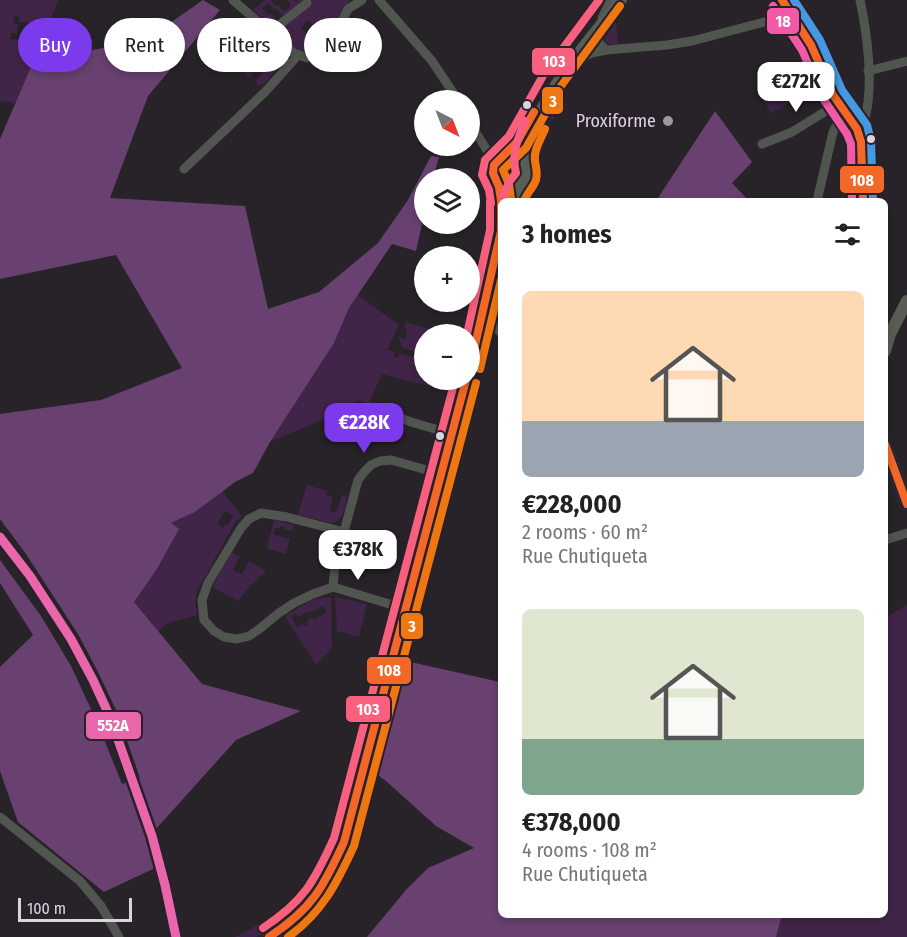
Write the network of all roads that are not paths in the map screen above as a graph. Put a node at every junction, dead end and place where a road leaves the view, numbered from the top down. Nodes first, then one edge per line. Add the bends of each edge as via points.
1 (233, 0) edge
2 (362, 0) edge
3 (379, 0) edge
4 (617, 0) edge
5 (782, 0) edge
6 (860, 0) edge
7 (307, 3) dead end
8 (790, 12) junction
9 (254, 18) edge
10 (288, 18) edge
11 (588, 50) junction
12 (606, 50) junction
13 (292, 51) edge
14 (298, 55) junction
15 (907, 61) edge
16 (868, 71) junction
17 (451, 90) edge
18 (842, 107) junction
19 (857, 129) junction
20 (480, 139) edge
21 (762, 144) dead end
22 (500, 158) junction
23 (524, 163) junction
24 (184, 169) dead end
25 (497, 185) junction
26 (518, 187) junction
27 (500, 198) edge
28 (514, 198) edge
29 (818, 198) edge
30 (863, 198) edge
31 (498, 244) edge
32 (907, 301) edge
33 (899, 315) junction
34 (888, 316) edge
35 (482, 317) junction
36 (480, 325) edge
37 (498, 330) edge
38 (888, 341) edge
39 (463, 390) edge
40 (360, 409) dead end
41 (452, 434) junction
42 (888, 452) edge
43 (441, 474) junction
44 (907, 504) edge
45 (344, 532) junction
46 (907, 533) edge
47 (888, 539) edge
48 (333, 587) junction
49 (406, 609) junction
50 (1, 819) edge
51 (120, 937) edge
52 (269, 937) edge

1 - 9 street
2 - 14 street via 348,9 336,33 322,49 308,58
3 - 17 street via 432,61
4 - 11 main road
4 - 12 street via 619,9 598,37
4 - 22 main road via 552,80 517,142
5 - 8 street
6 - 16 street
7 - 10 street
8 - 12 street via 692,42
8 - 18 street
11 - 12 street
11 - 23 main road via 574,61 539,116 526,146
13 - 14 street
14 - 24 street
15 - 16 street
16 - 19 street via 865,120
18 - 19 street
18 - 21 street
18 - 29 street
19 - 30 street
20 - 22 street via 488,152
22 - 23 main road via 515,156
22 - 25 main road via 492,173
23 - 26 main road via 526,176
25 - 26 main road via 507,189
25 - 27 main road
26 - 28 main road
31 - 35 main road
32 - 33 main road
33 - 34 main road
33 - 38 main road
35 - 36 main road
35 - 37 street
39 - 41 main road
40 - 41 street via 370,407
41 - 43 main road
42 - 44 main road
43 - 45 street via 391,460 371,465 358,480
43 - 49 main road
45 - 48 street
45 - 48 street via 261,513 249,519 208,583 202,600 204,620 224,637 249,636 294,603
46 - 47 street
48 - 49 street
49 - 52 main road via 344,842 316,895 304,910
50 - 51 street via 80,881

